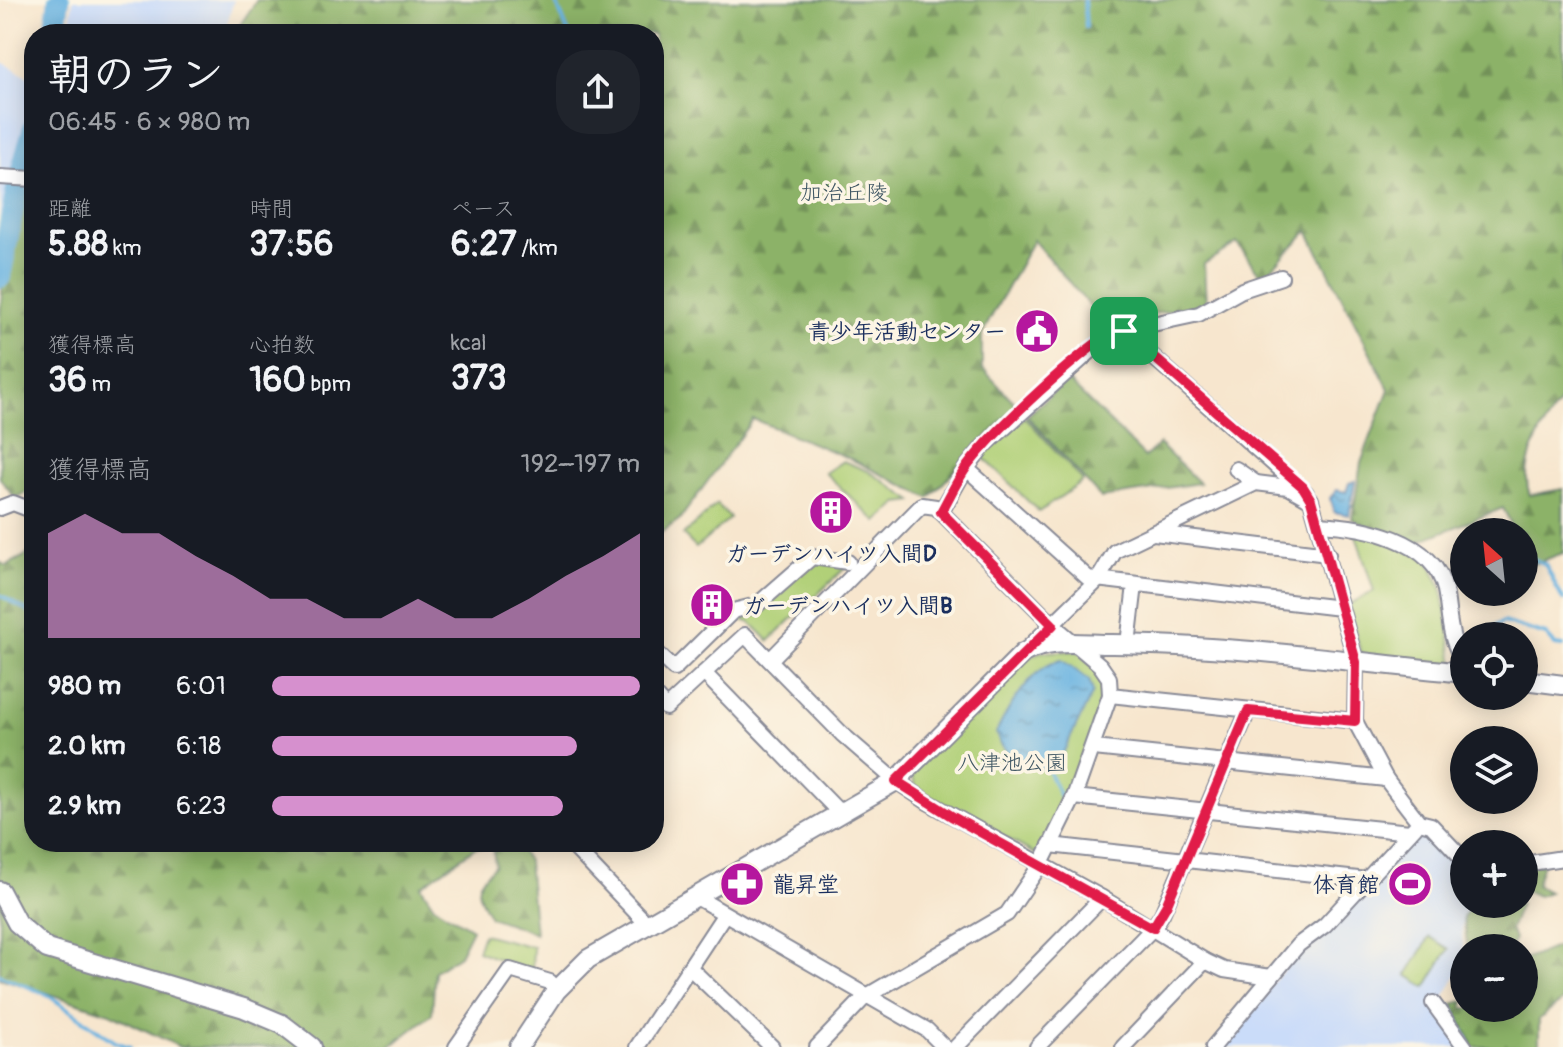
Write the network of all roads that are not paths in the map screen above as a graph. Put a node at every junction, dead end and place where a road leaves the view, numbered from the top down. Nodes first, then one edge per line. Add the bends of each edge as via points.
1 (0, 177) edge
2 (24, 178) edge
3 (1281, 277) dead end
4 (1124, 331) junction
5 (966, 468) junction
6 (1236, 469) dead end
7 (1256, 483) junction
8 (1311, 500) junction
9 (24, 507) edge
10 (0, 508) edge
11 (941, 512) junction
12 (1318, 524) junction
13 (1153, 533) junction
14 (1328, 554) junction
15 (848, 562) dead end
16 (1097, 581) junction
17 (1135, 585) junction
18 (1340, 608) junction
19 (1450, 622) edge
20 (1053, 625) junction
21 (1073, 644) junction
22 (1128, 644) junction
23 (1023, 653) junction
24 (664, 660) edge
25 (770, 660) junction
26 (1356, 662) junction
27 (1450, 672) edge
28 (704, 673) junction
29 (1538, 682) edge
30 (1563, 685) edge
31 (1110, 695) junction
32 (664, 707) edge
33 (1248, 711) junction
34 (1355, 721) junction
35 (1094, 748) junction
36 (1225, 764) junction
37 (1386, 779) junction
38 (896, 781) junction
39 (1074, 797) junction
40 (1205, 812) junction
41 (841, 814) junction
42 (1415, 827) junction
43 (1050, 845) junction
44 (1450, 845) edge
45 (579, 852) edge
46 (1563, 858) edge
47 (1185, 859) junction
48 (1538, 862) edge
49 (1041, 864) junction
50 (1367, 880) junction
51 (0, 891) edge
52 (698, 898) junction
53 (1102, 898) junction
54 (724, 915) junction
55 (648, 925) junction
56 (1153, 928) junction
57 (1205, 961) junction
58 (690, 968) junction
59 (1271, 977) junction
60 (556, 991) junction
61 (865, 997) junction
62 (1433, 1003) dead end
63 (312, 1047) edge
64 (456, 1047) edge
65 (519, 1047) edge
66 (637, 1047) edge
67 (772, 1047) edge
68 (817, 1047) edge
69 (944, 1047) edge
70 (956, 1047) edge
71 (1037, 1047) edge
72 (1123, 1047) edge
73 (1213, 1047) edge
74 (1465, 1047) edge

1 - 2 street
3 - 4 street via 1242,290 1199,314
4 - 5 street via 1111,333 1079,359
4 - 8 street via 1290,474
5 - 11 street
5 - 16 street
6 - 7 street
7 - 8 street via 1288,487
7 - 13 street
8 - 12 street
9 - 10 street via 13,503
11 - 20 street
11 - 25 street via 922,505
12 - 14 street
12 - 19 street via 1358,526 1428,556 1445,586
13 - 14 street
13 - 16 street via 1115,551
14 - 18 street
15 - 24 street via 812,557 757,605 733,611 674,669
16 - 17 street
16 - 20 street
17 - 18 street
17 - 22 street
18 - 26 street
20 - 21 street
20 - 23 street
21 - 22 street
21 - 23 street via 1047,643
21 - 31 street via 1108,675
22 - 26 street
23 - 38 street
25 - 28 street via 745,635
25 - 38 street
26 - 27 street
26 - 34 street
28 - 32 street
28 - 41 street
29 - 30 street
31 - 33 street
31 - 35 street
33 - 34 street
33 - 36 street
34 - 37 street
35 - 36 street
35 - 39 street
36 - 37 street
36 - 40 street
37 - 42 street
38 - 41 street
38 - 49 street
39 - 40 street
39 - 43 street
40 - 42 street
40 - 47 street
41 - 52 street
42 - 44 street via 1431,825
42 - 50 street
43 - 47 street
43 - 49 street
45 - 55 street
46 - 48 street
47 - 50 street
47 - 56 street
49 - 53 street
49 - 61 street via 1007,914
50 - 59 street
51 - 63 street via 17,923 47,949 253,1011 282,1024
52 - 54 street
52 - 55 street
53 - 56 street
53 - 70 street
54 - 58 street
54 - 61 street
55 - 60 street via 588,959
56 - 57 street
56 - 71 street
57 - 59 street via 1224,970
57 - 72 street
58 - 66 street
58 - 67 street
59 - 73 street
60 - 64 street via 550,982 510,970
60 - 65 street
61 - 68 street
61 - 69 street via 927,1030
62 - 74 street

